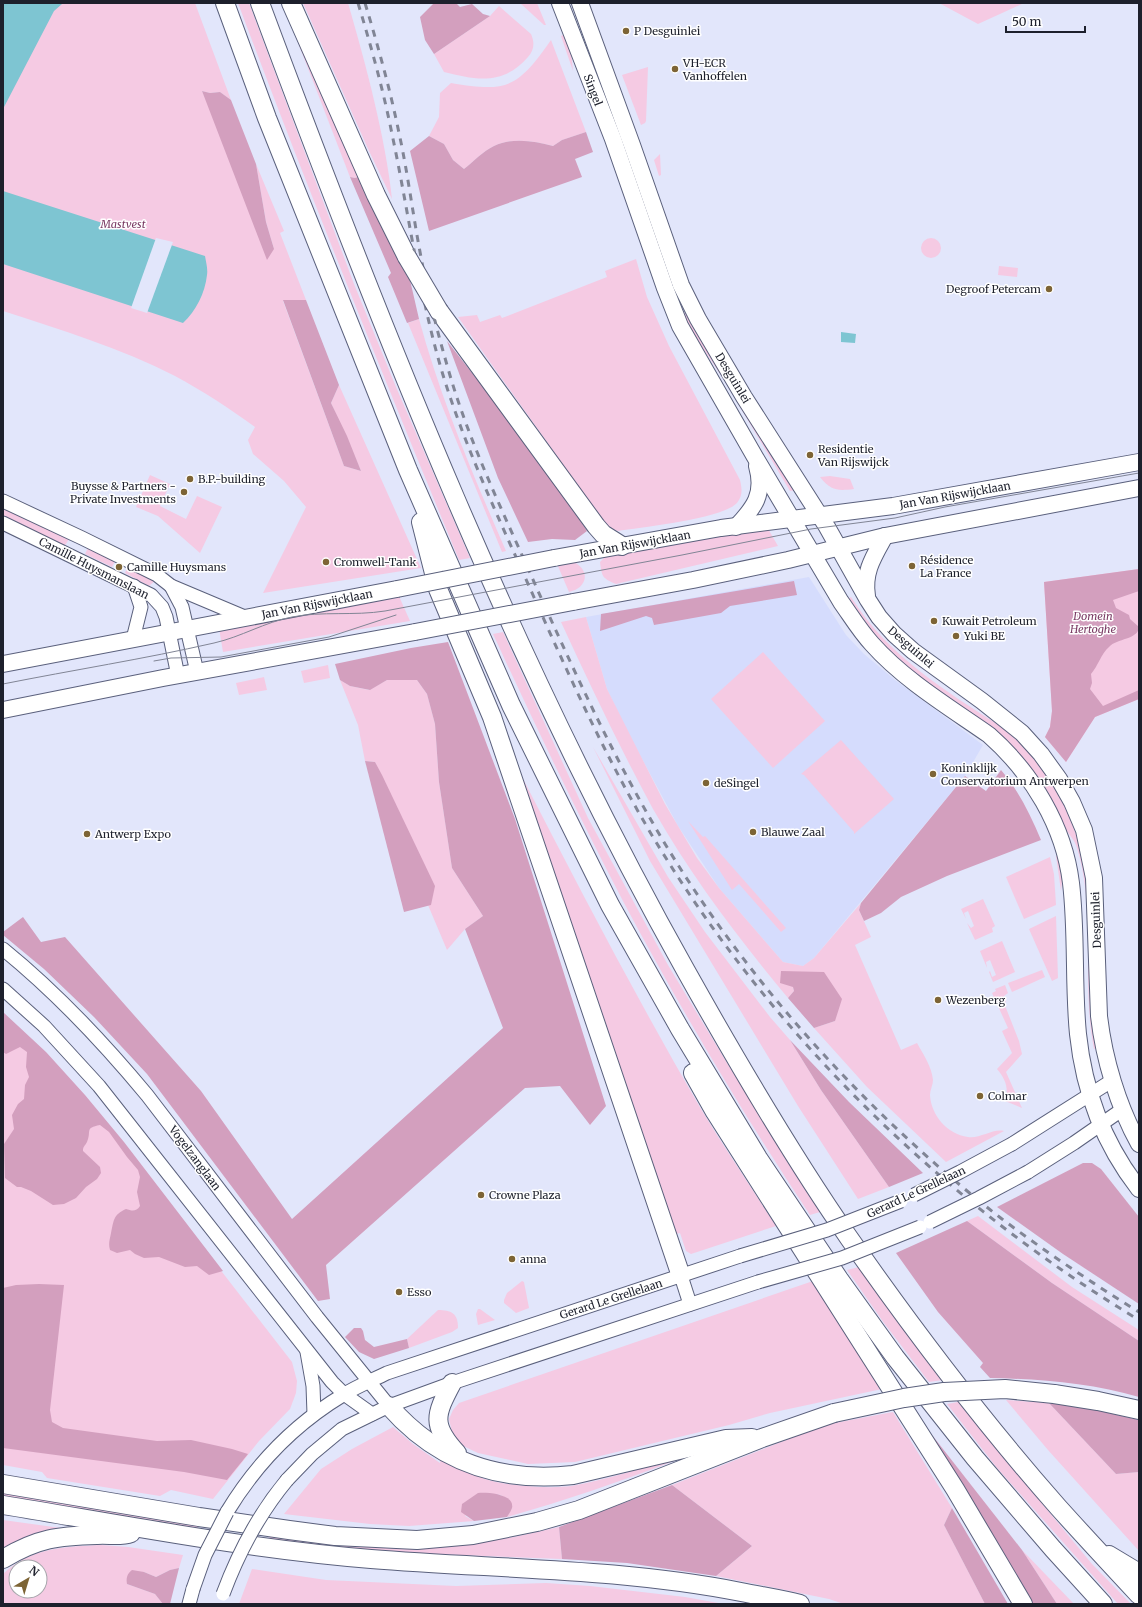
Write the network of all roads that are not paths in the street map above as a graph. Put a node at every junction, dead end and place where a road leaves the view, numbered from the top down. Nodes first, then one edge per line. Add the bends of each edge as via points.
1 (225, 3) edge
2 (260, 3) edge
3 (291, 3) edge
4 (560, 3) edge
5 (580, 3) edge
6 (632, 145) joint
7 (627, 177) joint
8 (755, 457) junction
9 (1139, 462) edge
10 (408, 470) junction
11 (1139, 488) edge
12 (3, 501) edge
13 (819, 516) junction
14 (792, 519) junction
15 (3, 523) edge
16 (736, 527) junction
17 (885, 536) junction
18 (622, 546) junction
19 (839, 547) junction
20 (813, 554) junction
21 (134, 586) junction
22 (171, 586) junction
23 (868, 600) junction
24 (247, 618) junction
25 (188, 629) junction
26 (170, 632) junction
27 (133, 639) junction
28 (3, 664) edge
29 (197, 672) junction
30 (178, 676) junction
31 (3, 710) edge
32 (610, 905) junction
33 (3, 949) edge
34 (3, 989) edge
35 (1113, 1080) junction
36 (1090, 1095) junction
37 (1124, 1109) junction
38 (1100, 1125) junction
39 (1139, 1144) edge
40 (1139, 1189) edge
41 (680, 1276) junction
42 (690, 1304) junction
43 (307, 1352) junction
44 (369, 1382) junction
45 (452, 1383) junction
46 (344, 1394) junction
47 (389, 1406) junction
48 (1139, 1410) edge
49 (314, 1414) junction
50 (372, 1414) junction
51 (762, 1438) junction
52 (466, 1463) junction
53 (3, 1484) edge
54 (3, 1505) edge
55 (142, 1528) junction
56 (1094, 1547) junction
57 (3, 1559) edge
58 (1139, 1573) edge
59 (1139, 1595) edge
60 (222, 1599) edge
61 (189, 1604) edge
62 (800, 1604) edge
63 (1023, 1604) edge
64 (1103, 1604) edge

1 - 10 highway via 267,118
2 - 56 highway via 369,290 465,522 539,685 610,832 652,911 727,1045 848,1237 978,1412
3 - 18 highway, bridge via 376,195 407,257 439,311 596,526 603,534
4 - 7 main road, Singel
5 - 6 main road, Singel
6 - 13 main road, Desguinlei via 681,285 698,319
7 - 8 main road, Desguinlei via 680,326
8 - 14 main road, Desguinlei
8 - 16 main road, Desguinlei via 760,480 758,498
9 - 13 main road, Jan Van Rijswijcklaan via 893,506
10 - 32 highway via 511,705
10 - 41 highway via 438,589 496,731
11 - 17 main road
12 - 22 street, Camille Huysmanslaan via 157,575
13 - 14 main road, Jan Van Rijswijcklaan
13 - 19 main road, Desguinlei
14 - 16 main road, Jan Van Rijswijcklaan
14 - 20 main road, Desguinlei
15 - 21 street, Camille Huysmanslaan
16 - 18 main road, Jan Van Rijswijcklaan
17 - 19 main road
17 - 23 main road via 866,578
18 - 24 main road, Jan Van Rijswijcklaan, bridge
19 - 20 main road
19 - 23 main road, Desguinlei
20 - 29 main road, bridge via 693,580
20 - 36 main road, Desguinlei via 854,623 872,644 896,668 989,735 1003,748 1030,781 1052,819 1064,849 1070,881 1078,1035
21 - 26 street, Camille Huysmanslaan via 151,595 162,606
21 - 27 street via 141,607
22 - 24 street, Camille Huysmanslaan
22 - 25 street, Camille Huysmanslaan via 182,607
23 - 35 main road, Desguinlei via 894,634 913,651 982,700 1022,733 1041,754 1072,802 1084,830 1094,872 1099,1016 1105,1055
24 - 25 main road, Jan Van Rijswijcklaan
25 - 26 main road, Jan Van Rijswijcklaan
25 - 29 street, Camille Huysmanslaan
26 - 27 main road, Jan Van Rijswijcklaan
26 - 30 street, Camille Huysmanslaan
27 - 28 main road, Jan Van Rijswijcklaan
29 - 30 main road
30 - 31 main road
32 - 63 highway via 621,948 715,1112 955,1489
32 - 64 highway via 729,1111 839,1279 975,1458
33 - 44 street, Vogelzanglaan via 75,1014 147,1095
34 - 43 street via 44,1026 100,1086
35 - 36 street, Gerard Le Grellelaan
35 - 37 main road, Desguinlei
36 - 38 main road, Desguinlei
36 - 41 street, Gerard Le Grellelaan, bridge via 1012,1144 901,1201 827,1230
37 - 38 street
37 - 39 main road, Desguinlei
38 - 40 main road, Desguinlei
38 - 42 street, bridge via 1028,1172 920,1227 842,1258
41 - 42 street
41 - 44 street, Gerard Le Grellelaan via 387,1373
42 - 45 street
43 - 46 street
43 - 49 street via 313,1386
44 - 46 street, Gerard Le Grellelaan
44 - 47 street, Vogelzanglaan
45 - 47 street
45 - 52 highway via 440,1408 438,1425 442,1436
46 - 49 street, Gerard Le Grellelaan
46 - 50 street
47 - 50 street
47 - 52 highway via 418,1434
48 - 51 highway, bridge via 1054,1394 1005,1389 944,1392 834,1413
49 - 61 street, Gerard Le Grellelaan, bridge via 282,1441 235,1499 205,1555
50 - 60 street, bridge via 339,1432 312,1454 271,1499 234,1564
51 - 52 highway via 726,1439 591,1471 554,1477 513,1475 488,1471
51 - 53 highway via 579,1510 537,1522 473,1535 417,1540 335,1536 289,1530
54 - 55 highway
55 - 57 highway via 123,1536 103,1534 57,1537 36,1542
55 - 62 highway via 315,1555 610,1574 704,1585
56 - 58 highway
56 - 59 highway

